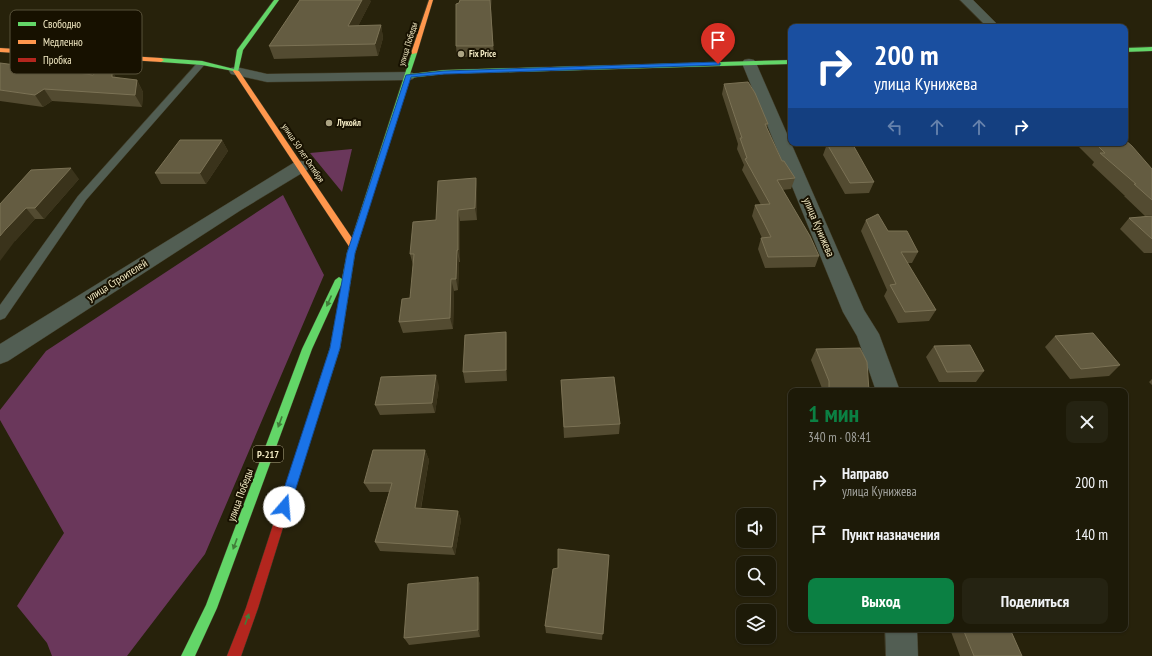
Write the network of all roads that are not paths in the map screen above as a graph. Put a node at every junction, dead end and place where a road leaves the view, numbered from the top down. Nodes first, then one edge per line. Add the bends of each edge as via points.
1 (277, 0) edge
2 (431, 0) edge
3 (966, 0) edge
4 (991, 24) edge
5 (1152, 49) edge
6 (0, 50) edge
7 (1128, 50) edge
8 (10, 51) edge
9 (142, 59) edge
10 (788, 62) edge
11 (202, 63) junction
12 (749, 63) junction
13 (236, 71) junction
14 (408, 76) junction
15 (301, 166) junction
16 (352, 249) junction
17 (0, 315) edge
18 (0, 355) edge
19 (887, 388) edge
20 (901, 632) edge
21 (188, 656) edge
22 (234, 656) edge
23 (902, 656) edge

1 - 13 main road via 240,50
2 - 14 main road, улица Победы / Р-217
3 - 4 street
5 - 7 main road
6 - 8 main road
9 - 11 main road
10 - 12 main road
11 - 13 main road
11 - 17 lane via 82,198
12 - 14 main road via 444,72
12 - 19 street, улица Кунижева via 854,312 868,334
13 - 14 street via 267,78
13 - 15 main road, улица 50 лет Октября
14 - 16 main road, улица Победы / Р-217
15 - 16 main road, улица 50 лет Октября
15 - 18 street, улица Строителей
16 -> 21 main road, улица Победы / Р-217 via 307,349 211,608
22 -> 16 main road, улица Победы / Р-217 via 252,608 335,348
20 - 23 street

